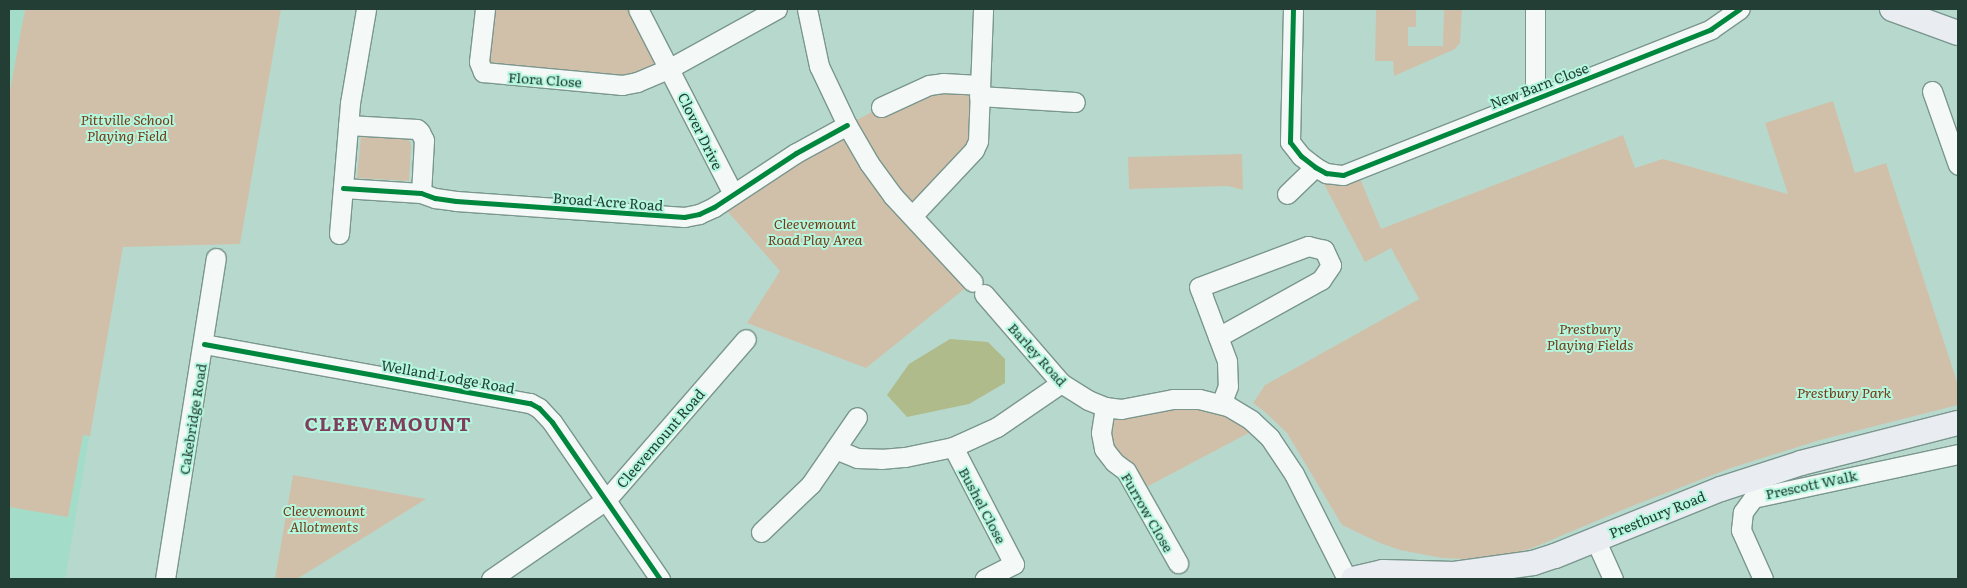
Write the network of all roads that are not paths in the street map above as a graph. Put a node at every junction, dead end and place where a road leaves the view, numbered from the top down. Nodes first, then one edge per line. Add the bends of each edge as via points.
1 (366, 9) edge
2 (486, 9) edge
3 (638, 9) edge
4 (777, 9) edge
5 (807, 9) edge
6 (984, 9) edge
7 (1293, 9) edge
8 (1536, 9) edge
9 (1740, 9) edge
10 (1892, 9) edge
11 (1958, 33) edge
12 (670, 68) junction
13 (979, 91) junction
14 (1932, 92) dead end
15 (1535, 99) junction
16 (1074, 102) dead end
17 (881, 107) dead end
18 (348, 125) junction
19 (847, 125) junction
20 (1958, 165) edge
21 (1314, 167) junction
22 (343, 188) junction
23 (421, 193) junction
24 (733, 194) junction
25 (1287, 194) dead end
26 (912, 216) junction
27 (339, 234) dead end
28 (216, 258) dead end
29 (1218, 337) junction
30 (746, 339) dead end
31 (204, 344) junction
32 (1061, 383) junction
33 (1221, 404) junction
34 (1105, 407) junction
35 (857, 417) dead end
36 (1958, 423) edge
37 (952, 447) junction
38 (835, 449) junction
39 (1958, 454) edge
40 (606, 500) junction
41 (762, 532) dead end
42 (1595, 539) junction
43 (1178, 564) dead end
44 (1018, 572) edge
45 (1443, 576) edge
46 (165, 579) edge
47 (491, 579) edge
48 (660, 579) edge
49 (985, 579) edge
50 (1347, 579) edge
51 (1353, 579) edge
52 (1613, 579) edge
53 (1763, 579) edge

1 - 18 street
2 - 12 street, Flora Close via 479,62 486,74 622,84 637,82
3 - 12 street, Clover Drive
4 - 12 street
5 - 19 street via 819,66
6 - 13 street
7 - 21 street via 1290,142
8 - 15 street, New Barn Close
9 - 15 street, New Barn Close via 1711,29
10 - 11 main road
12 - 24 street, Clover Drive
13 - 16 street
13 - 17 street via 943,83 930,85
13 - 26 street via 978,141 974,150
14 - 20 street
15 - 21 street, New Barn Close via 1343,175 1326,173
18 - 22 street
18 - 23 street via 417,129 424,140
19 - 24 street, Broad Acre Road
19 - 26 street, Barley Road via 869,163
21 - 25 street
22 - 23 street, Broad Acre Road
22 - 27 street
23 - 24 street, Broad Acre Road via 456,201 684,217 710,209
26 - 32 street, Barley Road
28 - 31 street, Cakebridge Road
29 - 29 street via 1326,276 1331,264 1324,250 1308,246 1199,287
29 - 33 street via 1229,369 1228,386
30 - 40 street, Cleevemount Road
31 - 40 street, Welland Lodge Road via 530,403 552,422
31 - 46 street, Cakebridge Road
32 - 34 street, Barley Road
32 - 37 street via 997,427
33 - 34 street, Barley Road via 1186,398 1127,409
33 - 50 street, Barley Road via 1251,420 1270,438 1308,499
34 - 43 street, Furrow Close via 1104,449 1126,471
35 - 38 street
36 - 42 main road, Prestbury Road via 1801,463 1701,496
37 - 38 street via 881,459 857,458
37 - 44 street, Bushel Close
38 - 41 street via 812,484
39 - 53 street, Prescott Walk via 1753,498 1743,512 1741,530
40 - 47 street, Cleevemount Road
40 - 48 street, Welland Lodge Road
42 - 45 main road, Prestbury Road via 1533,563
42 - 52 street
44 - 49 street, Bushel Close
45 - 51 main road, Prestbury Road via 1383,572

